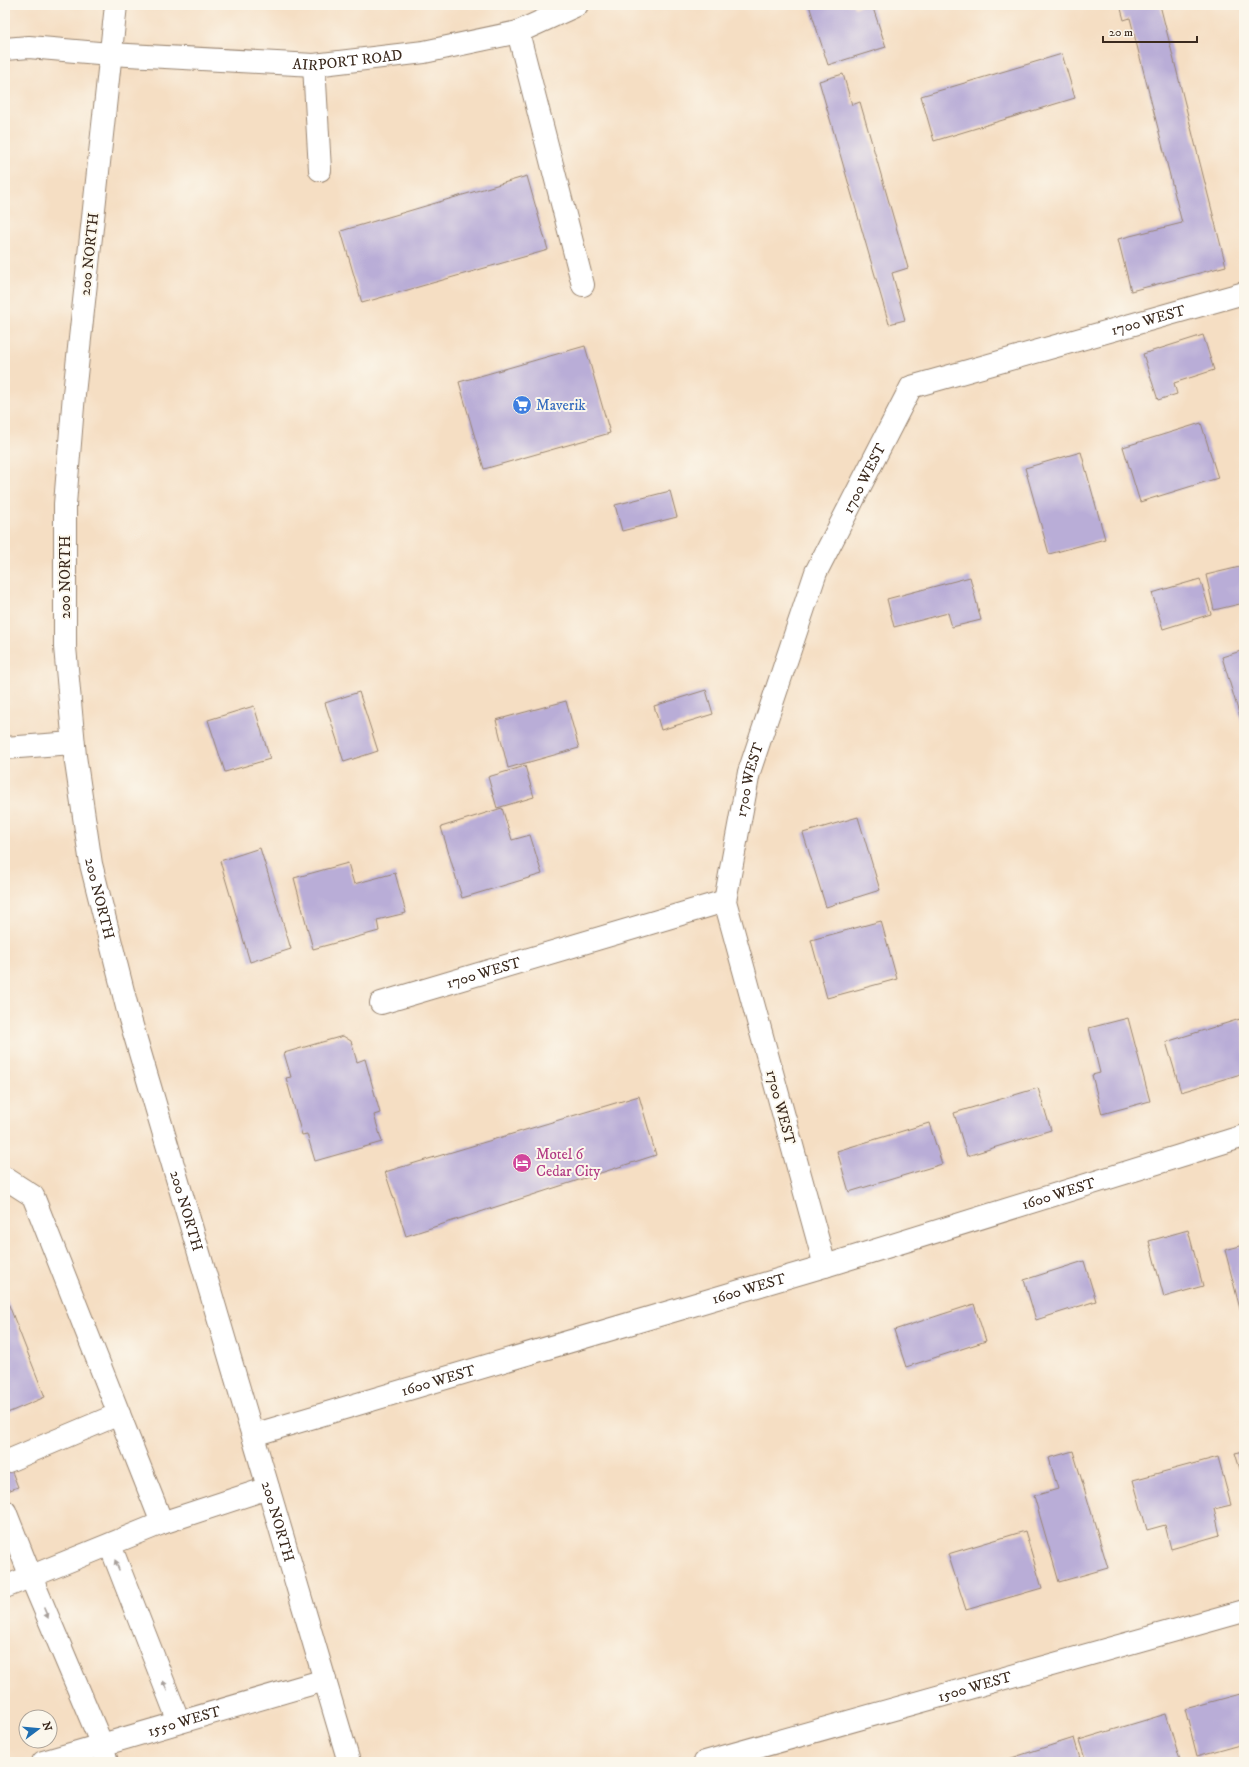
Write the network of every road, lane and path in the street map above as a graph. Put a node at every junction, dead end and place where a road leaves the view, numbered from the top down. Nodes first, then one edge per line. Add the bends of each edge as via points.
1 (116, 5) edge
2 (577, 5) edge
3 (518, 32) junction
4 (5, 49) edge
5 (110, 54) junction
6 (314, 65) junction
7 (320, 170) dead end
8 (583, 285) dead end
9 (1244, 292) edge
10 (73, 742) junction
11 (5, 748) edge
12 (725, 901) junction
13 (381, 1003) dead end
14 (1244, 1136) edge
15 (5, 1178) edge
16 (824, 1266) junction
17 (119, 1414) junction
18 (253, 1435) junction
19 (8, 1460) dead end
20 (268, 1488) junction
21 (5, 1511) edge
22 (162, 1523) junction
23 (110, 1545) junction
24 (31, 1577) junction
25 (5, 1587) edge
26 (1244, 1611) edge
27 (325, 1680) junction
28 (179, 1722) junction
29 (105, 1754) edge
30 (43, 1762) edge
31 (349, 1762) edge
32 (705, 1762) edge

1 - 5 street, 200 NORTH
2 - 3 street, AIRPORT ROAD
3 - 6 street, AIRPORT ROAD via 424,52
3 - 8 street
4 - 5 street, AIRPORT ROAD via 29,47
5 - 6 street, AIRPORT ROAD
5 - 10 street, 200 NORTH via 65,504 65,647
6 - 7 street
9 - 12 street, 1700 WEST via 911,387 816,572 749,772
10 - 11 street
10 - 18 street, 200 NORTH via 91,864 130,1019
12 - 13 street, 1700 WEST
12 - 16 street, 1700 WEST
14 - 16 street, 1600 WEST
15 - 17 street via 33,1196
16 - 18 street, 1600 WEST
17 - 19 street
17 - 22 street
18 - 20 street, 200 NORTH
20 - 22 street
20 - 27 street, 200 NORTH
21 - 24 street
22 - 23 street
23 - 24 street
28 -> 23 street
24 - 25 street
24 -> 29 street
26 - 32 street, 1500 WEST
27 - 28 street, 1550 WEST
27 - 31 street, 200 NORTH
28 - 29 street, 1550 WEST
29 - 30 street, 1550 WEST

